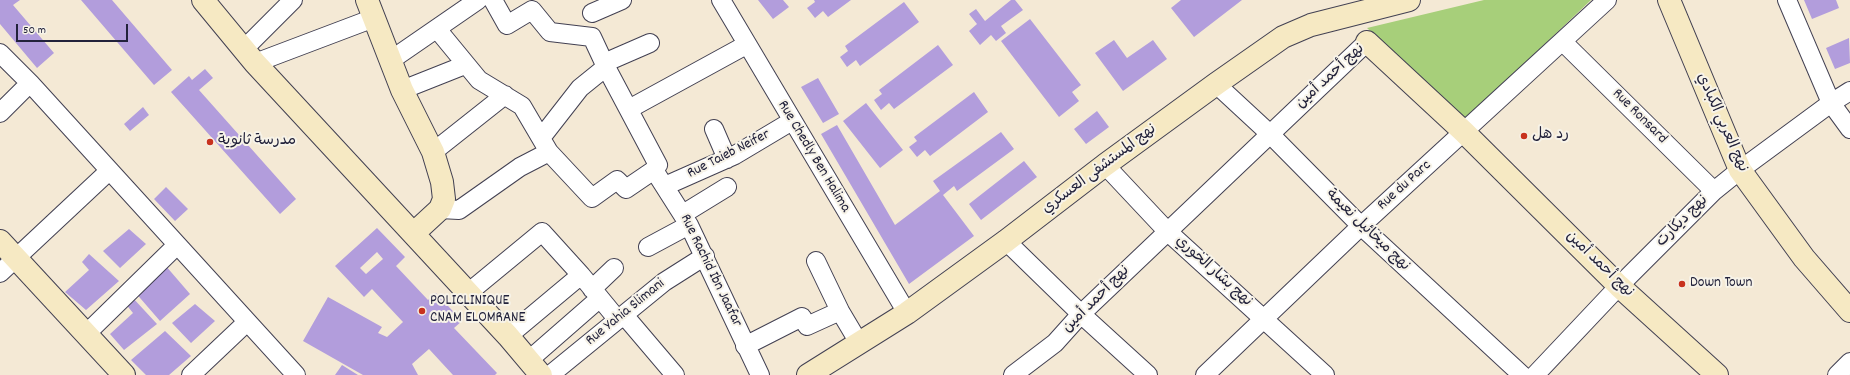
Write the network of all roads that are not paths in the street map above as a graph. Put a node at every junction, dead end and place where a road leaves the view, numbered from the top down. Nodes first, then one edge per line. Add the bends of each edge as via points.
1 (203, 0) edge
2 (294, 0) edge
3 (493, 0) edge
4 (622, 0) edge
5 (721, 0) edge
6 (1409, 0) edge
7 (1607, 0) edge
8 (1669, 0) edge
9 (1787, 0) edge
10 (471, 2) edge
11 (370, 9) edge
12 (592, 13) dead end
13 (437, 29) junction
14 (1367, 42) joint
15 (1563, 42) junction
16 (650, 43) dead end
17 (746, 45) junction
18 (0, 53) edge
19 (249, 56) junction
20 (391, 60) junction
21 (465, 65) junction
22 (605, 65) junction
23 (30, 83) junction
24 (1216, 84) junction
25 (402, 90) junction
26 (1850, 91) edge
27 (505, 95) junction
28 (1831, 103) junction
29 (629, 109) junction
30 (0, 113) edge
31 (792, 121) junction
32 (714, 129) dead end
33 (1850, 129) edge
34 (1464, 132) junction
35 (1270, 134) junction
36 (545, 145) junction
37 (433, 152) junction
38 (727, 158) junction
39 (1105, 165) junction
40 (654, 170) junction
41 (1740, 170) junction
42 (109, 171) junction
43 (665, 186) junction
44 (727, 187) dead end
45 (1714, 191) junction
46 (440, 209) junction
47 (686, 220) junction
48 (1361, 226) junction
49 (1167, 231) junction
50 (414, 233) junction
51 (0, 241) edge
52 (1006, 241) junction
53 (177, 246) junction
54 (648, 247) dead end
55 (705, 256) junction
56 (16, 258) junction
57 (816, 261) dead end
58 (614, 268) dead end
59 (0, 273) edge
60 (1619, 286) junction
61 (591, 287) junction
62 (468, 293) junction
63 (840, 311) junction
64 (1850, 311) edge
65 (907, 313) junction
66 (1081, 314) junction
67 (621, 317) junction
68 (1264, 319) junction
69 (247, 322) junction
70 (86, 334) junction
71 (508, 336) junction
72 (859, 343) junction
73 (745, 346) junction
74 (1850, 362) edge
75 (535, 367) edge
76 (668, 373) edge
77 (124, 375) edge
78 (191, 375) edge
79 (296, 375) edge
80 (550, 375) edge
81 (760, 375) edge
82 (808, 375) edge
83 (1013, 375) edge
84 (1148, 375) edge
85 (1205, 375) edge
86 (1325, 375) edge
87 (1522, 375) edge
88 (1535, 375) edge
89 (1717, 375) edge
90 (1837, 375) edge

1 - 19 street
2 - 19 street
3 - 22 street via 507,25 532,10 550,32 592,37
4 - 12 street
5 - 17 street, Rue Chedly Ben Halima
6 - 24 street, نهج المستشفى العسكري via 1311,25 1283,37
7 - 15 street, Rue du Parc
8 - 41 street, نهج العربي الكبادي
9 - 28 street
10 - 13 street
11 - 19 street
11 - 20 street
13 - 20 street
13 - 21 street
14 - 34 street, نهج أحمد أمين
14 - 35 street, نهج أحمد أمين
15 - 34 street, Rue du Parc
15 - 45 street, Rue Ronsard
16 - 22 street
17 - 29 street
17 - 31 street, Rue Chedly Ben Halima
18 - 23 street
19 - 50 street
20 - 25 street
21 - 25 street
21 - 27 street via 479,80
22 - 29 street
22 - 36 street via 580,88
23 - 30 street
23 - 42 street
24 - 35 street, نهج ميخائيل نعيمة
24 - 39 street, نهج المستشفى العسكري
25 - 37 street
26 - 28 street, نهج ديكارت
27 - 36 street via 522,106
27 - 37 street
28 - 33 street
28 - 41 street, نهج ديكارت
29 - 40 street via 658,165
31 - 38 street, Rue Taieb Neifer
31 - 65 street, Rue Chedly Ben Halima
32 - 38 street
34 - 48 street, Rue du Parc
34 - 60 street, نهج أحمد أمين
35 - 48 street, نهج ميخائيل نعيمة
35 - 49 street, نهج أحمد أمين
36 - 40 street via 592,198 617,180 626,190
36 - 46 street via 520,167 459,210
37 - 46 street via 444,199
38 - 43 street, Rue Taieb Neifer
39 - 49 street, نهج بشار الخوري
39 - 52 street, نهج المستشفى العسكري
40 - 43 street, Rue Rachid Ibn Jaafar
41 - 45 street, نهج ديكارت
41 - 64 street, نهج العربي الكبادي via 1804,258
42 - 53 street
42 - 56 street
43 - 47 street, Rue Rachid Ibn Jaafar
44 - 47 street
45 - 60 street, نهج ديكارت
46 - 50 street
47 - 54 street
47 - 55 street, Rue Rachid Ibn Jaafar
48 - 68 street, Rue du Parc
48 - 87 street, نهج ميخائيل نعيمة
49 - 66 street, نهج أحمد أمين
49 - 68 street, نهج بشار الخوري
50 - 62 street
51 - 56 street
52 - 65 street, نهج المستشفى العسكري
52 - 66 street
53 - 69 street
53 - 70 street
55 - 67 street, Rue Yahia Slimani via 664,282
55 - 73 street, Rue Rachid Ibn Jaafar
56 - 59 street
56 - 70 street
57 - 63 street
58 - 61 street
60 - 88 street, نهج ديكارت
60 - 89 street, نهج أحمد أمين
61 - 62 street via 542,232
61 - 67 street
61 - 71 street
61 - 75 street
62 - 71 street
63 - 72 street
63 - 73 street via 807,326 802,317
65 - 72 street, نهج المستشفى العسكري
66 - 83 street, نهج أحمد أمين via 1055,343
66 - 84 street
67 - 76 street
67 - 80 street, Rue Yahia Slimani
68 - 85 street, Rue du Parc
68 - 86 street, نهج بشار الخوري
69 - 78 street
69 - 79 street
70 - 77 street
71 - 75 street
72 - 82 street, نهج المستشفى العسكري
73 - 81 street, Rue Rachid Ibn Jaafar
74 - 90 street

